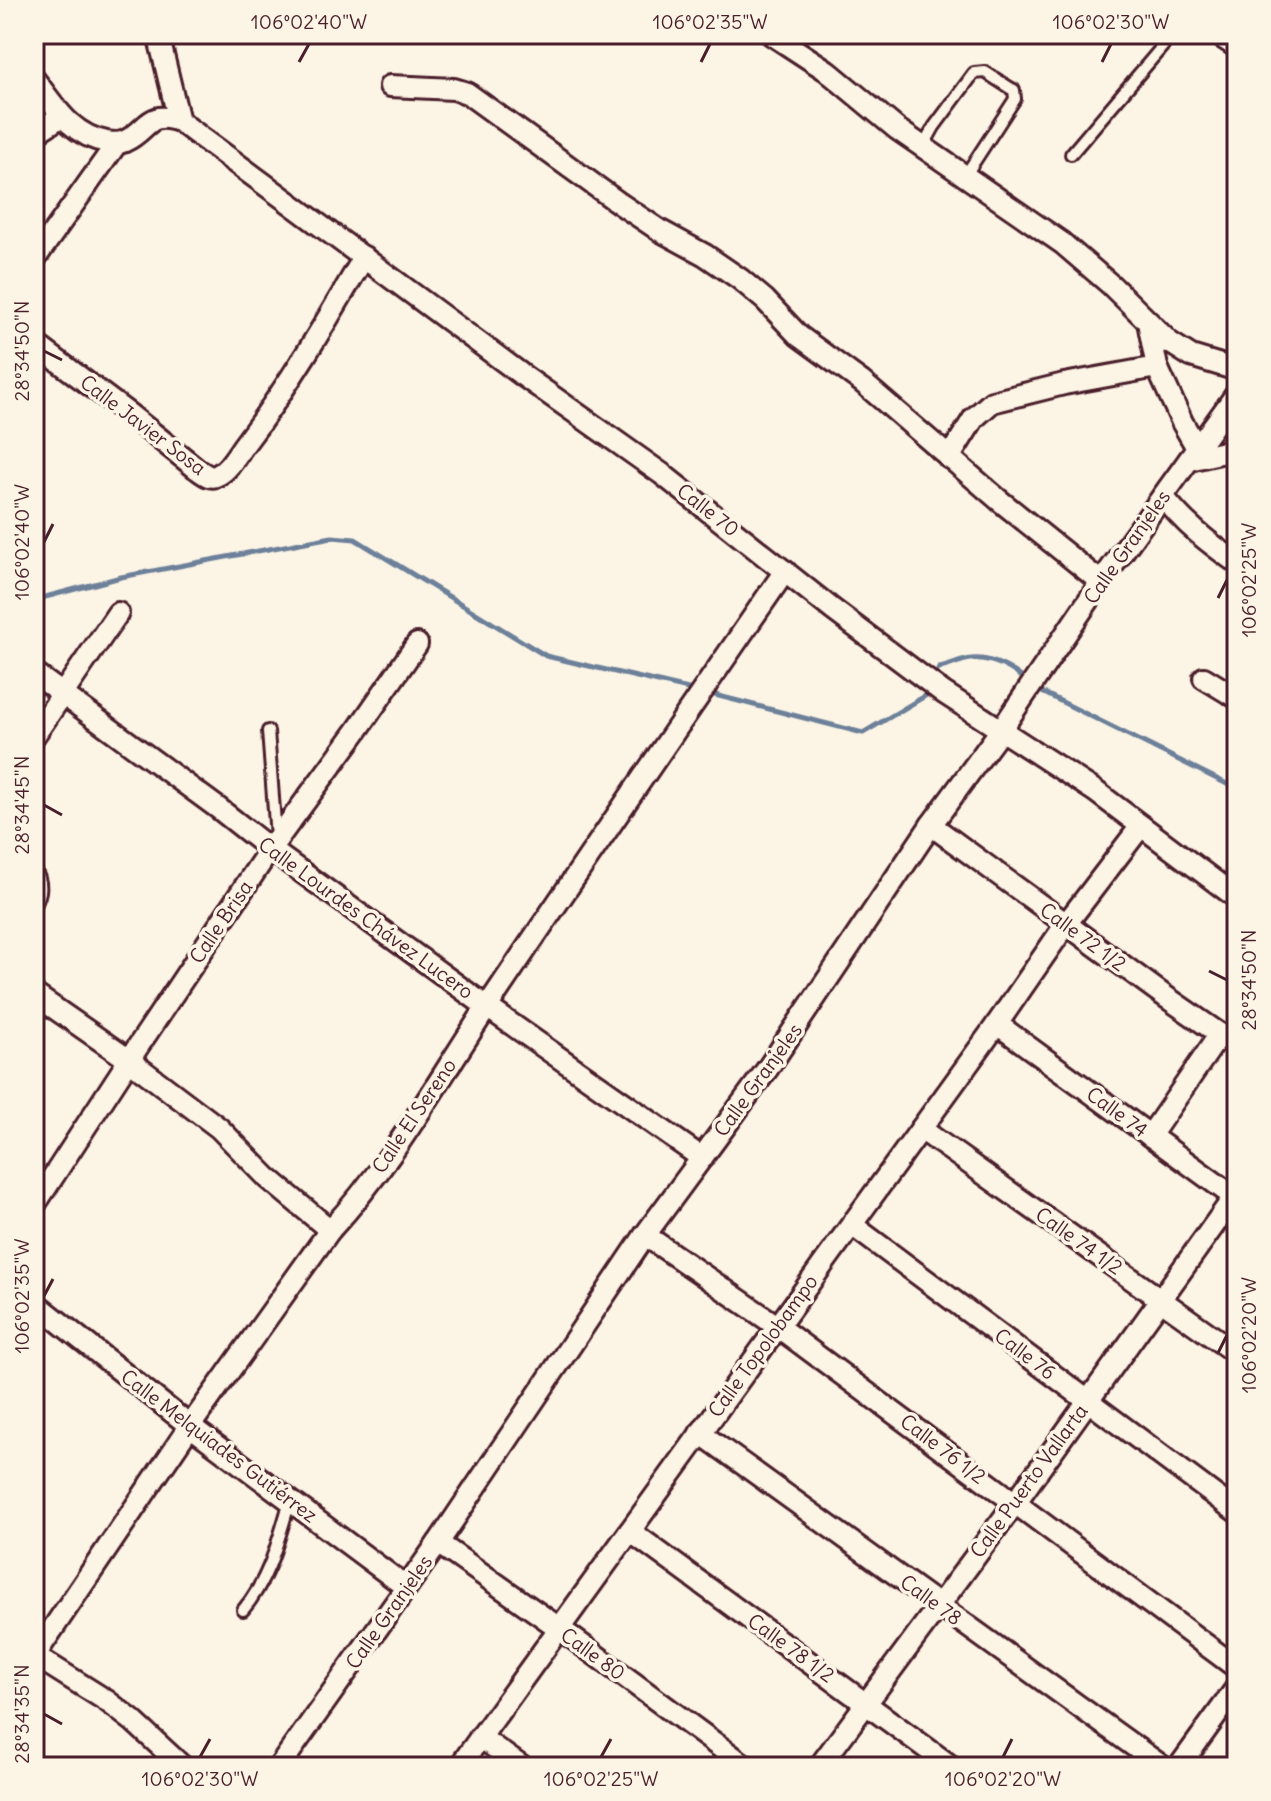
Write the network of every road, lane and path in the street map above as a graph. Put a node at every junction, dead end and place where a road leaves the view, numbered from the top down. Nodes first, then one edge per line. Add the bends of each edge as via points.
1 (158, 34) edge
2 (771, 34) edge
3 (1173, 34) edge
4 (1217, 34) edge
5 (1237, 47) edge
6 (34, 79) edge
7 (390, 86) dead end
8 (62, 116) junction
9 (179, 121) junction
10 (34, 134) edge
11 (117, 143) junction
12 (923, 147) junction
13 (1071, 154) dead end
14 (965, 176) junction
15 (364, 257) junction
16 (34, 260) edge
17 (1148, 322) junction
18 (34, 343) edge
19 (1157, 367) junction
20 (1237, 370) edge
21 (1237, 393) edge
22 (1237, 444) edge
23 (1193, 454) junction
24 (949, 458) junction
25 (1163, 496) junction
26 (1237, 563) edge
27 (785, 571) junction
28 (1101, 582) junction
29 (118, 613) dead end
30 (417, 644) dead end
31 (34, 673) edge
32 (1204, 678) dead end
33 (62, 695) junction
34 (1237, 698) edge
35 (1001, 730) junction
36 (268, 731) dead end
37 (34, 736) edge
38 (931, 825) junction
39 (1141, 826) junction
40 (273, 845) junction
41 (34, 868) edge
42 (1237, 898) edge
43 (34, 907) edge
44 (1066, 924) junction
45 (34, 994) edge
46 (487, 1007) junction
47 (997, 1024) junction
48 (1228, 1040) edge
49 (129, 1060) junction
50 (921, 1129) junction
51 (1150, 1136) junction
52 (702, 1158) junction
53 (1236, 1197) edge
54 (34, 1206) edge
55 (852, 1225) junction
56 (330, 1230) junction
57 (645, 1235) junction
58 (1160, 1299) junction
59 (34, 1302) edge
60 (777, 1326) junction
61 (1237, 1354) edge
62 (1088, 1401) junction
63 (190, 1426) junction
64 (700, 1433) junction
65 (290, 1501) junction
66 (1015, 1503) junction
67 (1237, 1512) edge
68 (630, 1531) junction
69 (438, 1543) junction
70 (406, 1587) junction
71 (938, 1605) junction
72 (243, 1610) dead end
73 (559, 1628) junction
74 (34, 1655) edge
75 (1237, 1668) edge
76 (1237, 1687) edge
77 (866, 1703) junction
78 (480, 1737) junction
79 (183, 1767) edge
80 (279, 1767) edge
81 (459, 1767) edge
82 (522, 1767) edge
83 (747, 1767) edge
84 (819, 1767) edge
85 (952, 1767) edge
86 (1163, 1767) edge
87 (1179, 1767) edge

1 - 9 street
2 - 12 street
3 - 13 lane
4 - 5 street
6 - 8 street
7 - 24 street via 467,93 619,203 740,279 799,336 862,382
8 - 10 street
8 - 11 street via 84,134
9 - 11 street via 158,117
9 - 15 street, Calle 70
11 - 16 street
12 - 14 street
12 - 14 lane via 974,73 985,72 1014,90 1015,99
14 - 17 street via 1087,262
15 - 18 street, Calle Javier Sosa via 261,423 213,477
15 - 27 street, Calle 70 via 662,474
17 - 19 street
17 - 20 street via 1191,356
19 - 23 street
19 - 24 street via 992,402 974,418
21 - 23 street, Calle Granjeles
22 - 23 street via 1224,452
23 - 25 street, Calle Granjeles
24 - 28 street
25 - 26 street via 1185,522
25 - 28 street, Calle Granjeles
27 - 35 street, Calle 70
27 - 46 street, Calle El Sereno
28 - 35 street, Calle Granjeles
29 - 33 street
30 - 40 street, Calle Brisa
31 - 33 street, Calle Lourdes Chávez Lucero
32 - 34 street
33 - 37 street
33 - 40 street, Calle Lourdes Chávez Lucero
35 - 38 street, Calle Granjeles
35 - 39 street, Calle 70
36 - 40 lane
38 - 44 street, Calle 72 1/2
38 - 52 street, Calle Granjeles
39 - 42 street, Calle 70
39 - 44 street, Calle Topolobampo
40 - 46 street, Calle Lourdes Chávez Lucero
40 - 49 street, Calle Brisa
41 - 43 lane via 41,880
44 - 47 street, Calle Topolobampo
44 - 48 street, Calle 72 1/2
45 - 49 street
46 - 52 street, Calle Lourdes Chávez Lucero
46 - 56 street, Calle El Sereno via 398,1141
47 - 50 street, Calle Topolobampo
47 - 51 street, Calle 74
48 - 51 street
49 - 54 street, Calle Brisa
49 - 56 street via 219,1128
50 - 55 street, Calle Topolobampo
50 - 58 street, Calle 74 1/2
51 - 53 street, Calle 74
52 - 57 street, Calle Granjeles
53 - 58 street, Calle Puerto Vallarta
55 - 60 street, Calle Topolobampo
55 - 62 street, Calle 76
56 - 63 street, Calle El Sereno
57 - 60 street, Calle 76 1/2
57 - 69 street, Calle Granjeles
58 - 61 street, Calle 74 1/2
58 - 62 street, Calle Puerto Vallarta
59 - 63 street, Calle Melquiades Gutiérrez
60 - 64 street, Calle Topolobampo
60 - 66 street, Calle 76 1/2
62 - 66 street, Calle Puerto Vallarta
62 - 67 street, Calle 76
63 - 65 street, Calle Melquiades Gutiérrez
63 - 74 street, Calle El Sereno
64 - 68 street, Calle Topolobampo
64 - 71 street, Calle 78
65 - 70 street, Calle Melquiades Gutiérrez
65 - 72 lane via 269,1569
66 - 71 street, Calle Puerto Vallarta
66 - 75 street, Calle 76 1/2
68 - 73 street, Calle Topolobampo
68 - 77 street, Calle 78 1/2
69 - 70 street, Calle Granjeles
69 - 73 street, Calle 80
70 - 80 street, Calle Granjeles
71 - 77 street, Calle Puerto Vallarta
71 - 86 street, Calle 78
73 - 78 street, Calle Topolobampo
73 - 83 street, Calle 80
74 - 79 street via 115,1708
76 - 87 street
77 - 84 street, Calle Puerto Vallarta
77 - 85 street, Calle 78 1/2
78 - 81 street, Calle Topolobampo
78 - 82 street

